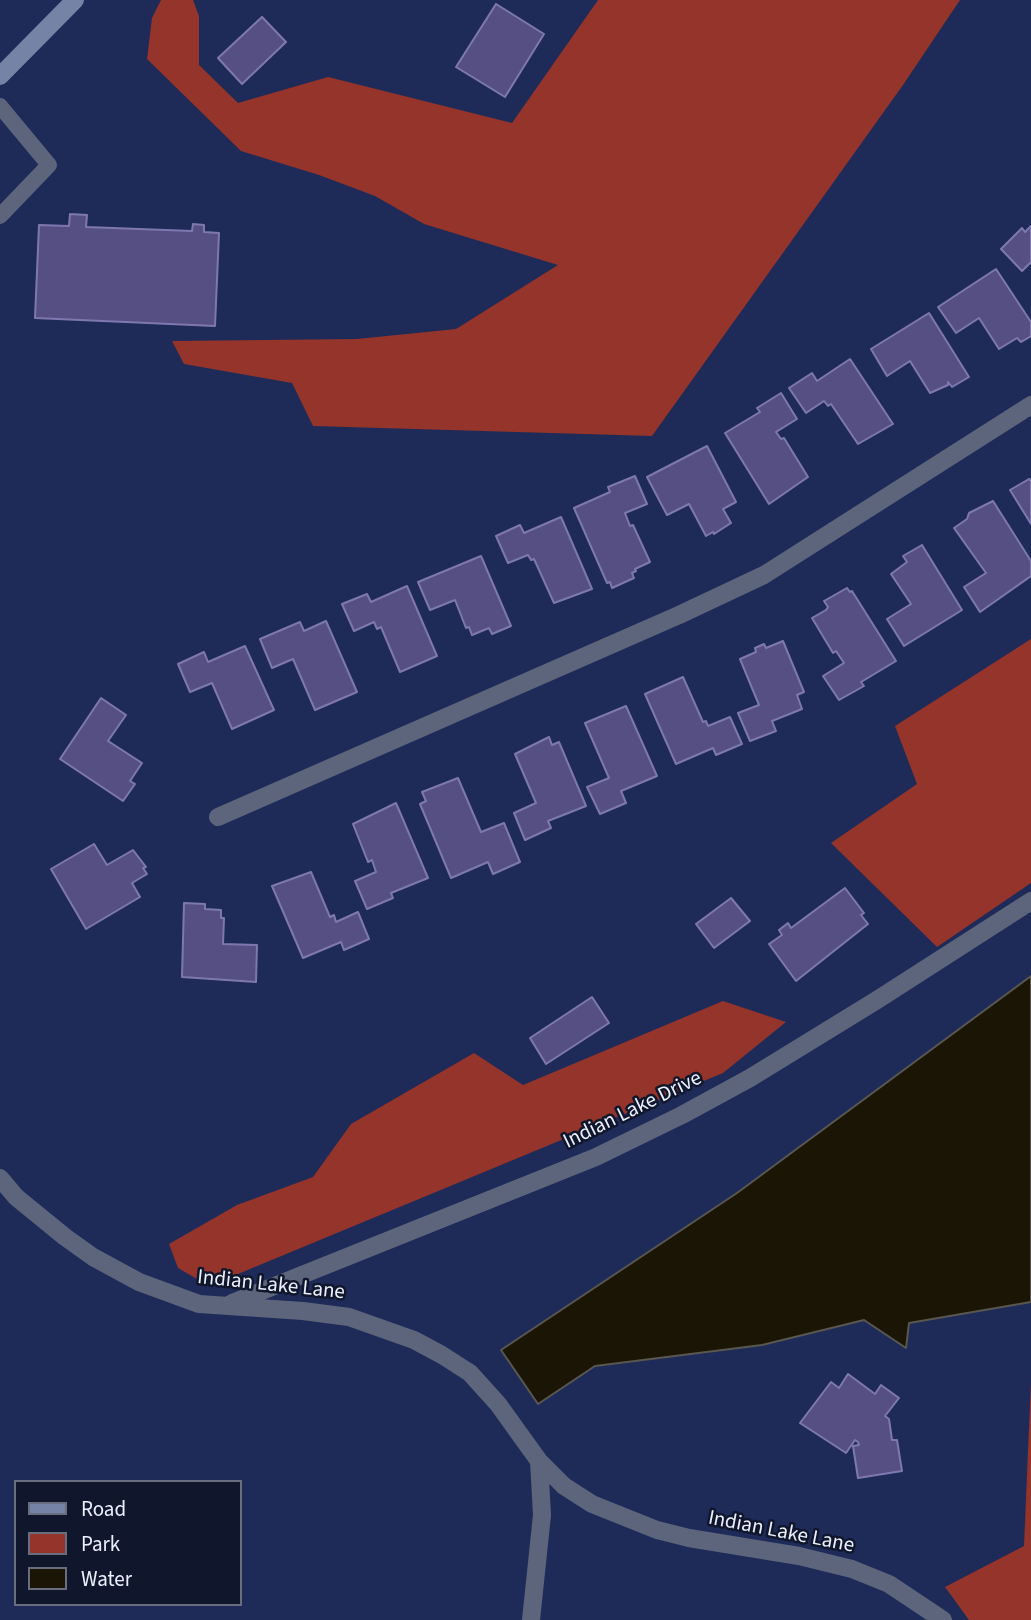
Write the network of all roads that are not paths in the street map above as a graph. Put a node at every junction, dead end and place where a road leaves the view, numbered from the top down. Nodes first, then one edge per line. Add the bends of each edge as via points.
1 (75, 0) edge
2 (0, 76) edge
3 (0, 106) edge
4 (0, 216) edge
5 (1031, 405) edge
6 (218, 817) dead end
7 (1031, 901) edge
8 (0, 1178) edge
9 (226, 1306) junction
10 (539, 1461) junction
11 (531, 1620) edge
12 (943, 1620) edge

1 - 2 main road
3 - 4 lane via 49,165
5 - 6 street via 764,575
7 - 9 street, Indian Lake Drive via 877,1000 682,1115 596,1157
8 - 9 street, Indian Lake Lane via 16,1197 93,1257 181,1299
9 - 10 street, Indian Lake Lane via 349,1317 414,1340 470,1373
10 - 11 street via 542,1515
10 - 12 street, Indian Lake Lane via 564,1486 628,1520 689,1538 852,1569 889,1584

